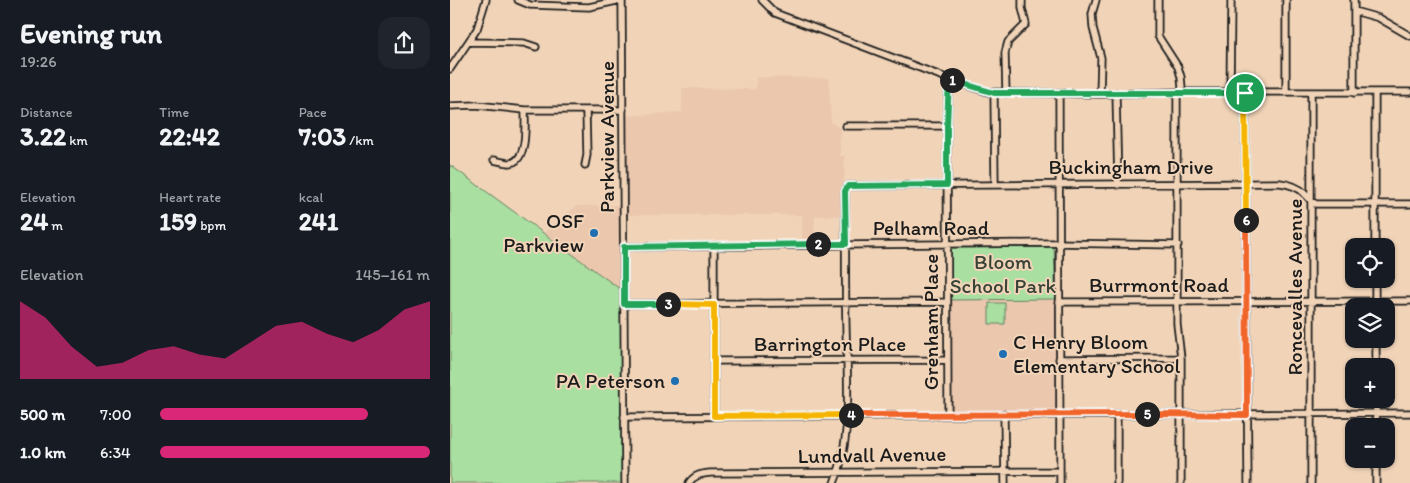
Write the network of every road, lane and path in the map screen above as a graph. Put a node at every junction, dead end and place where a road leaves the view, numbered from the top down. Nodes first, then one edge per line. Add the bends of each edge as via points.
1 (486, 0) edge
2 (518, 0) edge
3 (622, 0) edge
4 (762, 0) edge
5 (1022, 0) edge
6 (1096, 0) edge
7 (1158, 0) edge
8 (1231, 0) edge
9 (1286, 0) edge
10 (1354, 0) edge
11 (1354, 11) junction
12 (1410, 36) edge
13 (469, 42) junction
14 (536, 47) dead end
15 (450, 69) edge
16 (949, 79) junction
17 (1180, 92) junction
18 (1230, 92) junction
19 (1286, 92) junction
20 (1311, 92) junction
21 (1354, 92) junction
22 (1375, 92) junction
23 (1410, 92) edge
24 (994, 93) junction
25 (1006, 93) junction
26 (1059, 93) junction
27 (1116, 93) junction
28 (1245, 93) junction
29 (1100, 94) junction
30 (450, 106) edge
31 (525, 110) junction
32 (623, 110) junction
33 (586, 112) junction
34 (846, 126) dead end
35 (947, 126) junction
36 (494, 160) dead end
37 (585, 165) dead end
38 (1246, 183) junction
39 (995, 184) junction
40 (1059, 184) junction
41 (1178, 184) junction
42 (947, 185) junction
43 (1118, 185) junction
44 (1311, 202) junction
45 (1376, 204) junction
46 (1410, 204) edge
47 (1375, 238) edge
48 (1058, 243) junction
49 (846, 244) junction
50 (947, 244) junction
51 (1178, 245) junction
52 (714, 246) junction
53 (624, 247) junction
54 (1410, 300) edge
55 (1177, 301) junction
56 (947, 302) junction
57 (1059, 302) junction
58 (1247, 302) junction
59 (1311, 302) junction
60 (1395, 302) edge
61 (846, 303) junction
62 (1345, 303) edge
63 (624, 304) junction
64 (714, 305) junction
65 (1181, 358) junction
66 (1058, 359) junction
67 (846, 360) junction
68 (948, 360) junction
69 (714, 361) junction
70 (1377, 408) edge
71 (1182, 413) junction
72 (1410, 413) edge
73 (1004, 414) junction
74 (1059, 414) junction
75 (1118, 414) junction
76 (1311, 414) junction
77 (1377, 414) junction
78 (846, 415) junction
79 (948, 415) junction
80 (1247, 415) junction
81 (624, 416) junction
82 (714, 416) junction
83 (1377, 418) edge
84 (1376, 468) edge
85 (1005, 470) junction
86 (1060, 471) junction
87 (839, 472) junction
88 (625, 483) edge
89 (689, 483) edge
90 (834, 483) edge
91 (1005, 483) edge
92 (1060, 483) edge
93 (1118, 483) edge
94 (1181, 483) edge
95 (1248, 483) edge
96 (1311, 483) edge
97 (1376, 483) edge

1 - 13 street via 477,29
2 - 3 street via 530,5 589,7
3 - 32 street, Parkview Avenue
4 - 16 street via 775,13
5 - 25 street via 1026,24 1012,38 1005,53
6 - 29 street via 1092,14 1100,58
7 - 17 street via 1158,36 1178,67
8 - 18 street
9 - 19 street
10 - 11 street
11 - 12 street via 1379,18
11 - 21 street
13 - 14 street via 524,43
13 - 15 street
16 - 24 street
16 - 35 street, Grenham Place
17 - 18 street
17 - 27 street
17 - 41 street via 1177,96
18 - 28 street
19 - 20 street
19 - 28 street
20 - 21 street
20 - 44 street, Roncevalles Avenue
21 - 22 street
22 - 23 street
22 - 45 street
24 - 25 street
24 - 39 street
25 - 26 street
26 - 29 street
26 - 40 street
27 - 29 street
27 - 43 street
28 - 38 street
30 - 31 street
31 - 33 street
31 - 36 street via 524,145 520,156 511,163
32 - 33 street
32 - 53 street, Parkview Avenue
33 - 37 street
34 - 35 street
35 - 42 street, Grenham Place
38 - 41 street, Buckingham Drive
38 - 44 street, Buckingham Drive via 1288,184 1302,190
38 - 58 street
39 - 40 street, Buckingham Drive
39 - 42 street, Buckingham Drive
40 - 43 street, Buckingham Drive
40 - 48 street
41 - 43 street, Buckingham Drive
41 - 51 street
42 - 49 street, Buckingham Drive via 848,186
42 - 50 street, Grenham Place
44 - 45 street
44 - 59 street, Roncevalles Avenue
45 - 46 street
45 - 47 street
48 - 50 street, Pelham Road
48 - 51 street, Pelham Road
48 - 57 street
49 - 50 street, Pelham Road
49 - 52 street, Pelham Road
49 - 61 street
50 - 56 street, Grenham Place
51 - 55 street
52 - 53 street, Pelham Road
52 - 64 street
53 - 63 street, Parkview Avenue
54 - 60 street, Burrmont Road
55 - 57 street, Burrmont Road
55 - 58 street, Burrmont Road
55 - 65 street
56 - 61 street
56 - 68 street, Grenham Place
57 - 66 street
58 - 59 street, Burrmont Road
58 - 80 street
59 - 62 street, Burrmont Road
59 - 76 street, Roncevalles Avenue
61 - 64 street
61 - 67 street
63 - 64 street
63 - 81 street, Parkview Avenue
64 - 69 street
65 - 66 street
65 - 71 street
66 - 74 street
67 - 68 street, Barrington Place
67 - 69 street, Barrington Place
67 - 78 street
68 - 79 street, Grenham Place
69 - 82 street
70 - 77 street
71 - 75 street
71 - 80 street
71 - 94 street
72 - 77 street
73 - 74 street
73 - 79 street
73 - 85 street
74 - 75 street
74 - 86 street
75 - 93 street
76 - 77 street
76 - 80 street
76 - 96 street, Roncevalles Avenue
77 - 83 street
78 - 79 street
78 - 82 street
78 - 87 street
80 - 95 street
81 - 82 street
81 - 88 street, Parkview Avenue
84 - 97 street
85 - 86 street, Lundvall Avenue
85 - 87 street, Lundvall Avenue
85 - 91 street
86 - 92 street
87 - 89 street, Lundvall Avenue via 710,473 698,475
87 - 90 street

